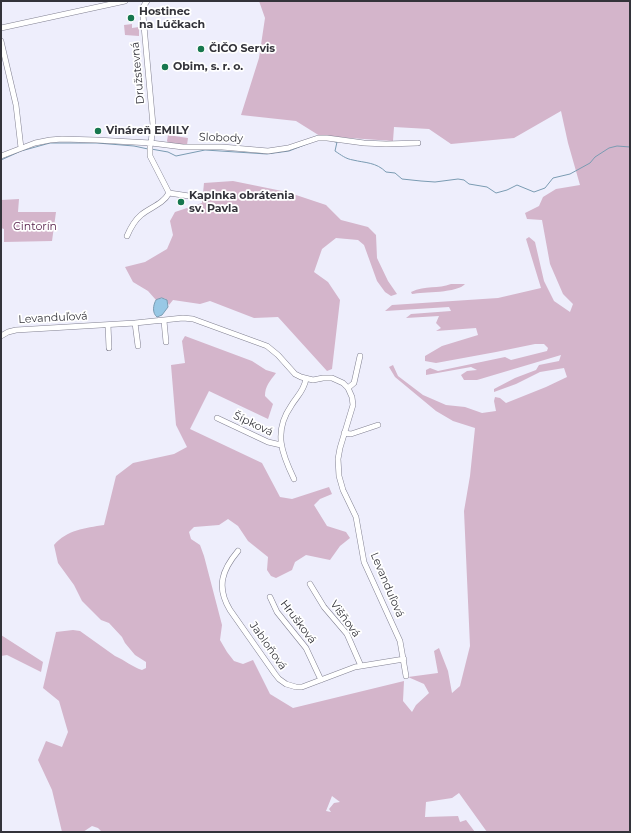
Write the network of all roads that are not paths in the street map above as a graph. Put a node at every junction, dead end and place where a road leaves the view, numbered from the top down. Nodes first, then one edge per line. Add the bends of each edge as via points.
1 (125, 1) edge
2 (144, 2) edge
3 (1, 28) edge
4 (1, 41) edge
5 (418, 143) dead end
6 (150, 146) junction
7 (21, 148) junction
8 (1, 156) edge
9 (169, 193) junction
10 (189, 196) dead end
11 (127, 236) dead end
12 (164, 321) junction
13 (135, 324) junction
14 (108, 325) junction
15 (1, 336) edge
16 (166, 342) dead end
17 (138, 346) dead end
18 (109, 348) dead end
19 (360, 356) dead end
20 (306, 379) junction
21 (348, 388) junction
22 (217, 418) dead end
23 (378, 425) dead end
24 (344, 432) junction
25 (281, 445) junction
26 (294, 479) dead end
27 (238, 550) dead end
28 (310, 584) dead end
29 (270, 597) dead end
30 (404, 659) junction
31 (361, 666) junction
32 (406, 676) dead end
33 (321, 680) junction

1 - 3 street
2 - 6 street, Družstevná via 153,125
4 - 7 street via 16,104
5 - 6 street, Slobody via 364,143 318,138 288,148 268,151 222,147
6 - 7 street, Slobody via 62,139
6 - 9 street, Družstevná via 154,166
7 - 8 street, Slobody
9 - 10 street
9 - 11 street via 163,201 138,217
12 - 13 street, Levanduľová
12 - 16 street
12 - 20 street, Levanduľová via 193,319 259,343 272,350 295,374
13 - 14 street, Levanduľová
13 - 17 street
14 - 15 street, Levanduľová via 16,330
14 - 18 street
19 - 21 street via 354,383
20 - 21 street via 332,378
20 - 25 street, Šípková via 303,390 285,417
21 - 24 street, Levanduľová via 353,405
22 - 25 street, Šípková via 268,442
23 - 24 street via 351,434
24 - 30 street, Levanduľová via 338,459 341,483 356,517 364,562 397,633
25 - 26 street, Šípková via 284,459
27 - 33 street, Jabloňová via 228,563 222,578 223,594 230,610 282,682 302,687
28 - 31 street, Višňová via 324,607 347,634
29 - 33 street, Hrušková via 277,612 306,648
30 - 31 street, Jabloňová
30 - 32 street, Levanduľová
31 - 33 street, Jabloňová

